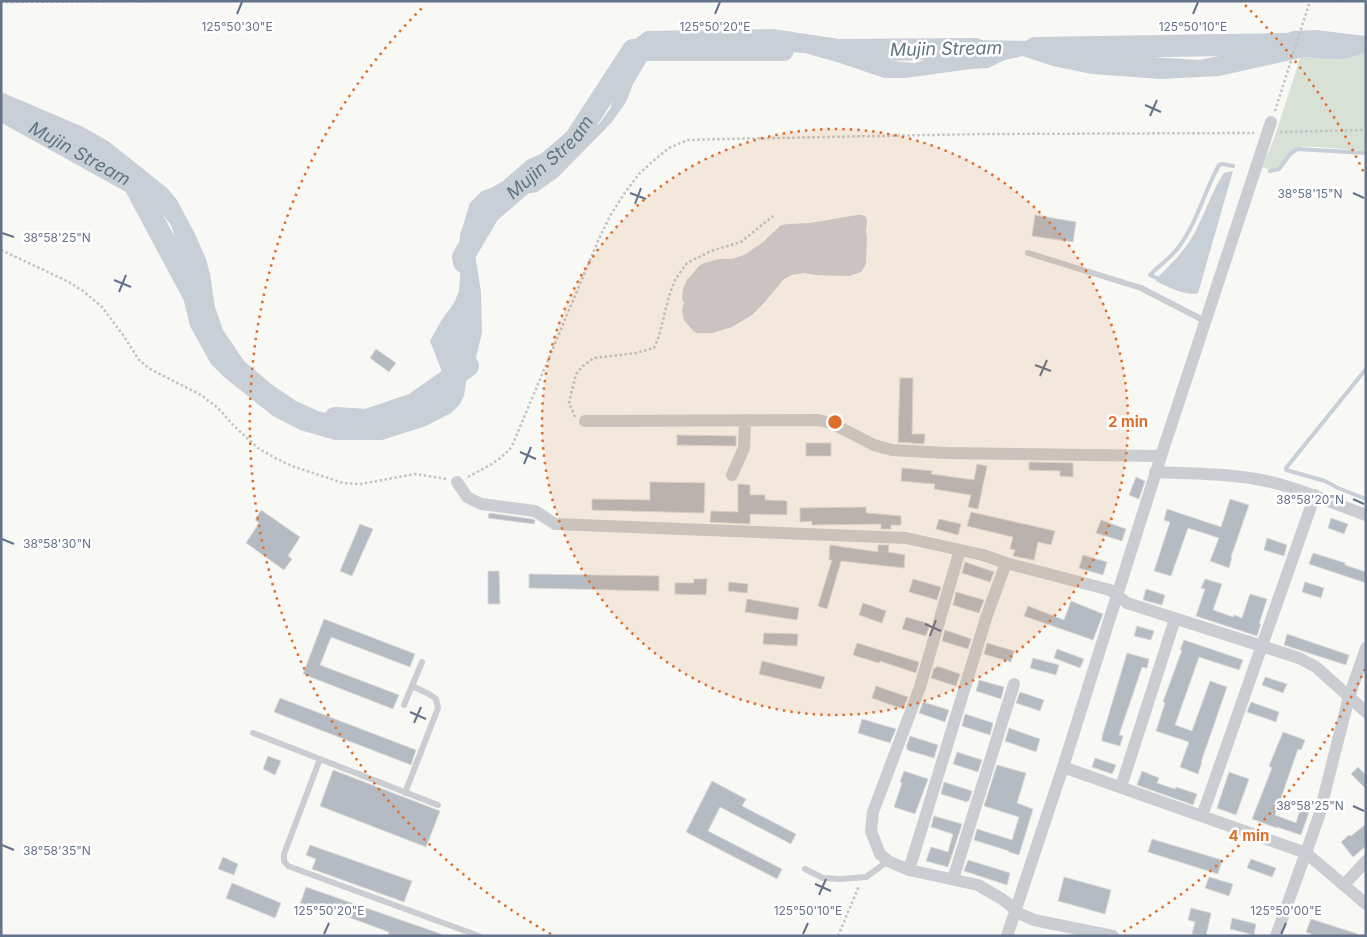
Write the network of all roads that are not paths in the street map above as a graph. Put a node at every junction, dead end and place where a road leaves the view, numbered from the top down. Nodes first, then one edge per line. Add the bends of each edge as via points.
1 (1269, 127) road end
2 (1028, 253) dead end
3 (1205, 321) junction
4 (745, 420) junction
5 (585, 422) road end
6 (1161, 456) junction
7 (1155, 472) junction
8 (732, 475) dead end
9 (457, 482) road end
10 (1316, 495) junction
11 (1366, 515) edge
12 (960, 550) junction
13 (1006, 563) junction
14 (1117, 596) junction
15 (1175, 619) junction
16 (1261, 646) junction
17 (1366, 648) edge
18 (422, 662) dead end
19 (1014, 684) dead end
20 (412, 686) junction
21 (1349, 697) junction
22 (404, 705) dead end
23 (1366, 712) edge
24 (253, 733) dead end
25 (320, 759) junction
26 (1063, 767) junction
27 (1121, 788) junction
28 (406, 793) junction
29 (438, 806) dead end
30 (1202, 816) junction
31 (1306, 853) junction
32 (888, 861) junction
33 (1366, 861) edge
34 (805, 868) dead end
35 (909, 870) junction
36 (953, 879) junction
37 (1344, 885) junction
38 (1366, 904) edge
39 (1016, 912) junction
40 (479, 936) edge
41 (1007, 936) edge
42 (1113, 936) edge
43 (1276, 936) edge

1 - 3 street
2 - 3 lane via 1141,288
3 - 6 street
4 - 5 street
4 - 6 street via 818,420 892,450
4 - 8 street via 744,448
6 - 7 street
7 - 10 street via 1226,475
7 - 14 street
9 - 12 street via 467,497 481,504 535,511 555,524 906,538
10 - 11 street
10 - 16 street
12 - 13 street
12 - 32 street via 920,687 873,812 871,831 880,854
13 - 14 street via 1110,590
13 - 35 street
14 - 15 street via 1127,604
14 - 26 street
15 - 16 street
15 - 27 street
16 - 21 street via 1308,662
16 - 30 street
17 - 21 street
18 - 20 lane
19 - 36 street
20 - 22 lane
20 - 28 lane via 436,699 438,708
21 - 23 street
21 - 31 street via 1319,816
24 - 25 lane
25 - 28 lane
25 - 40 lane via 284,854 288,866
26 - 27 street
26 - 39 street
27 - 30 street
28 - 29 lane
30 - 31 street
31 - 37 street
31 - 43 street
32 - 34 lane via 866,877 823,878
32 - 35 street
33 - 37 street
35 - 36 street
36 - 39 street via 989,890
37 - 38 street
39 - 41 street
39 - 42 street via 1034,920

